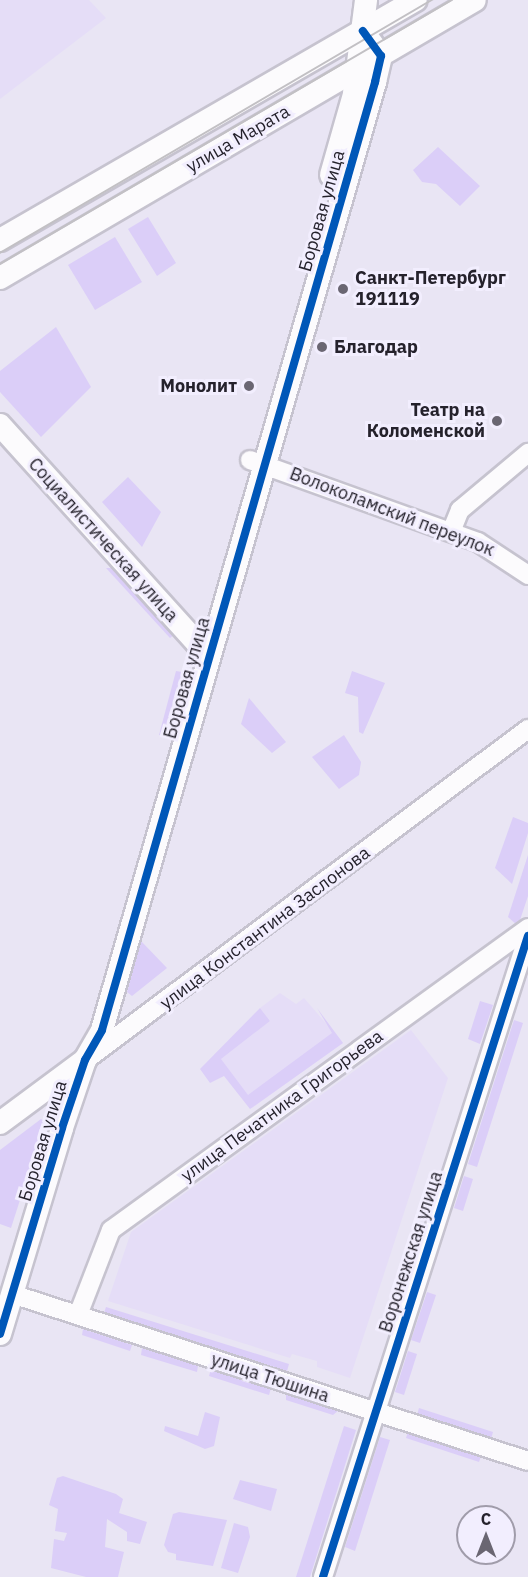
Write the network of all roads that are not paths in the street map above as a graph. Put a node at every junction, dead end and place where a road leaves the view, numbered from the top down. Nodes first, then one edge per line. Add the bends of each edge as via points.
1 (366, 0) edge
2 (416, 0) edge
3 (475, 0) edge
4 (363, 31) junction
5 (381, 56) junction
6 (358, 70) junction
7 (0, 240) edge
8 (0, 278) edge
9 (0, 425) edge
10 (528, 453) edge
11 (257, 462) junction
12 (451, 532) junction
13 (528, 574) edge
14 (204, 646) junction
15 (528, 729) edge
16 (528, 928) edge
17 (528, 936) edge
18 (521, 984) edge
19 (85, 1060) junction
20 (0, 1123) edge
21 (12, 1294) junction
22 (78, 1316) junction
23 (0, 1334) edge
24 (375, 1412) junction
25 (528, 1461) edge
26 (323, 1577) edge

1 - 4 street, Боровая улица
2 - 4 street, улица Марата
3 - 5 street, улица Марата
4 - 5 street
4 - 6 street, Боровая улица
4 - 7 street, улица Марата
5 - 6 street, улица Марата
5 - 11 street, Боровая улица
6 - 8 street, улица Марата
6 - 11 street, Боровая улица
9 - 14 street, Социалистическая улица
10 - 12 street via 460,510
11 - 12 street, Волоколамский переулок
11 - 14 street, Боровая улица
12 - 13 street, Волоколамский переулок via 498,551
14 - 19 street, Боровая улица via 86,1029
15 - 19 street, улица Константина Заслонова
16 - 22 street, улица Печатника Григорьева via 111,1230
17 - 18 street, Воронежская улица
18 - 24 street, Воронежская улица
19 - 20 street, улица Константина Заслонова
19 - 21 street, Боровая улица
21 - 22 street, улица Тюшина
21 - 23 street, Боровая улица
22 - 24 street, улица Тюшина
24 - 25 street, улица Тюшина
24 - 26 street, Воронежская улица

